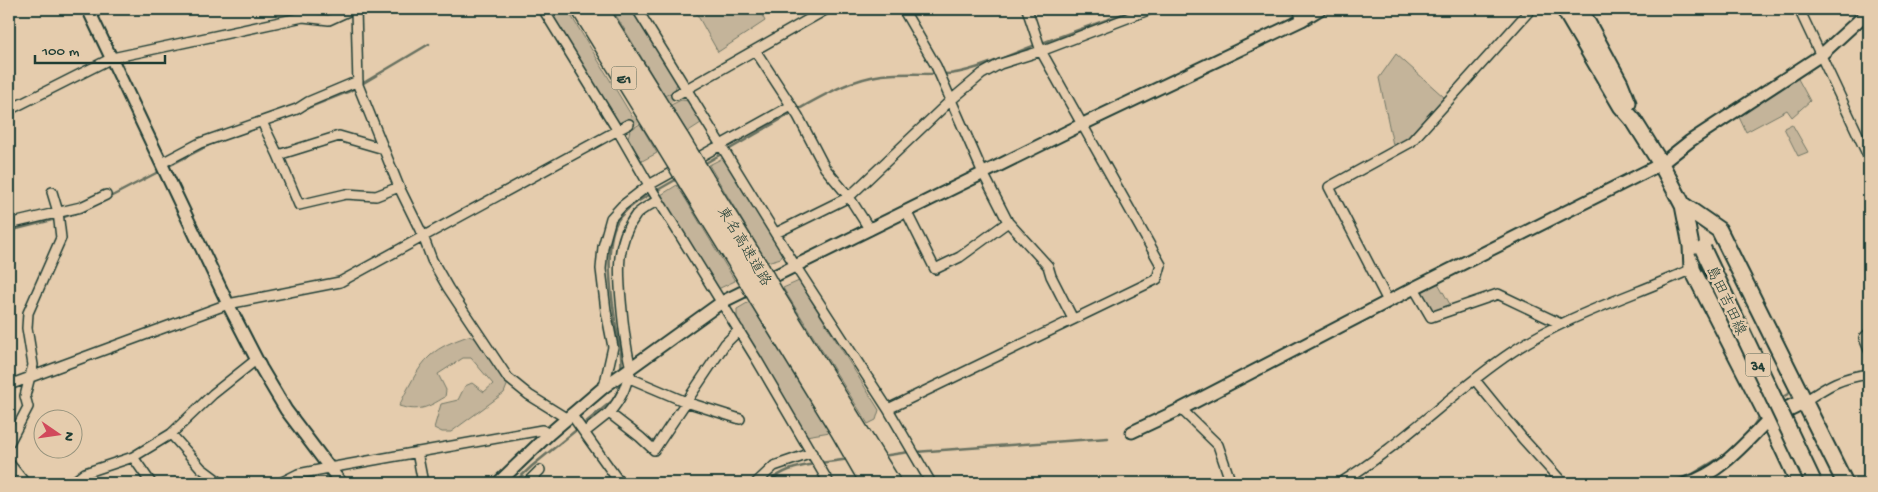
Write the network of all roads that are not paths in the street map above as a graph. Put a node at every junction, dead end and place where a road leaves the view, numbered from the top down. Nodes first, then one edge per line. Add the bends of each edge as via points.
1 (88, 9) edge
2 (355, 9) edge
3 (543, 9) edge
4 (581, 9) edge
5 (599, 9) edge
6 (637, 9) edge
7 (827, 9) edge
8 (903, 9) edge
9 (1027, 9) edge
10 (1151, 9) edge
11 (1298, 9) edge
12 (1320, 9) edge
13 (1531, 9) edge
14 (1564, 9) edge
15 (1580, 9) edge
16 (1799, 9) edge
17 (1869, 11) edge
18 (1302, 20) junction
19 (755, 50) junction
20 (1041, 50) junction
21 (1820, 54) junction
22 (112, 58) junction
23 (359, 86) junction
24 (687, 88) junction
25 (676, 95) tunnel mouth
26 (950, 101) junction
27 (792, 106) junction
28 (9, 110) edge
29 (1634, 121) junction
30 (263, 124) junction
31 (630, 124) tunnel mouth
32 (1081, 125) junction
33 (618, 131) junction
34 (673, 144) junction
35 (721, 146) junction
36 (384, 149) junction
37 (278, 155) junction
38 (1869, 158) edge
39 (1661, 164) junction
40 (163, 167) junction
41 (983, 173) junction
42 (650, 186) junction
43 (399, 187) junction
44 (52, 192) dead end
45 (106, 194) dead end
46 (849, 198) junction
47 (658, 199) junction
48 (1683, 205) junction
49 (906, 211) junction
50 (58, 213) junction
51 (1008, 222) junction
52 (9, 223) edge
53 (870, 230) junction
54 (776, 233) junction
55 (423, 236) junction
56 (796, 267) junction
57 (1692, 269) junction
58 (1414, 288) junction
59 (1388, 301) junction
60 (722, 302) junction
61 (228, 304) junction
62 (1073, 319) junction
63 (1561, 324) junction
64 (739, 330) junction
65 (1869, 333) edge
66 (1869, 350) edge
67 (257, 359) junction
68 (630, 370) junction
69 (1869, 374) edge
70 (30, 377) junction
71 (1475, 380) junction
72 (9, 386) edge
73 (604, 387) junction
74 (1801, 392) junction
75 (686, 402) junction
76 (888, 409) junction
77 (1181, 410) junction
78 (1765, 412) junction
79 (609, 413) junction
80 (572, 418) junction
81 (740, 419) dead end
82 (849, 430) junction
83 (584, 431) junction
84 (1132, 432) dead end
85 (171, 434) junction
86 (549, 434) junction
87 (9, 443) edge
88 (417, 452) junction
89 (813, 456) junction
90 (133, 457) junction
91 (9, 463) edge
92 (329, 468) junction
93 (540, 470) dead end
94 (890, 481) edge
95 (24, 483) edge
96 (72, 483) edge
97 (151, 483) edge
98 (221, 483) edge
99 (280, 483) edge
100 (341, 483) edge
101 (422, 483) edge
102 (498, 483) edge
103 (527, 483) edge
104 (620, 483) edge
105 (756, 483) edge
106 (829, 483) edge
107 (870, 483) edge
108 (931, 483) edge
109 (1230, 483) edge
110 (1340, 483) edge
111 (1563, 483) edge
112 (1687, 483) edge
113 (1799, 483) edge
114 (1814, 483) edge
115 (1845, 483) edge

1 - 22 street
2 - 22 street via 329,20 303,17
2 - 23 street
3 - 33 street
4 - 34 highway, 東名高速道路 / E1
5 - 34 highway, 東名高速道路 / E1
6 - 24 street
7 - 19 street
8 - 26 street via 937,68
9 - 20 street
10 - 20 street
11 - 18 street
12 - 18 street
13 - 59 street via 1411,142 1329,186
14 - 29 main road, 島田吉田線 / 34 via 1621,106
15 - 29 main road, 島田吉田線 / 34 via 1620,83
16 - 21 street
17 - 21 street
18 - 32 street
19 - 24 street
19 - 27 street
20 - 26 street via 982,74
20 - 32 street
21 - 38 street
21 - 39 street
22 - 28 street
22 - 40 street
23 - 30 street via 308,102
23 - 36 street
24 - 25 street
24 - 35 street
26 - 41 street
26 - 46 street
27 - 35 street
27 - 46 street via 825,168
29 - 39 main road, 島田吉田線 / 34
30 - 37 street
30 - 40 street via 200,143
31 - 33 street
32 - 41 street
32 - 62 street via 1161,265 1157,279
33 - 42 street
33 - 55 street
34 - 82 highway, 東名高速道路 / E1, bridge
35 - 42 street
35 - 54 street
36 - 37 street via 339,136
36 - 43 street
37 - 43 street via 299,205 346,194 376,196
39 - 48 main road, 島田吉田線 / 34
39 - 58 street
40 - 61 street
41 - 49 street
41 - 51 street
42 - 47 street
42 - 73 street via 622,206 611,218 605,234 601,269 613,347
43 - 55 street
44 - 50 street
45 - 50 street via 81,207
46 - 53 street
46 - 54 street
47 - 60 street
47 - 68 street via 637,213 625,232 620,252 619,280
48 - 57 main road
48 - 74 main road via 1719,230
48 - 114 main road, 島田吉田線 / 34, bridge
49 - 51 street via 935,269 960,258
49 - 53 street
50 - 52 street
50 - 70 street via 61,238 28,313 33,365
51 - 62 street via 1048,266
53 - 56 street
54 - 56 street
55 - 61 street via 340,282
55 - 80 street via 448,288 508,378 529,395
56 - 60 street
56 - 76 street
57 - 63 street
57 - 78 main road
58 - 59 street
58 - 63 street via 1431,317 1498,294
59 - 77 street
60 - 64 street
60 - 68 street
61 - 67 street
61 - 70 street
62 - 76 street
63 - 71 street via 1512,352
64 - 75 street via 725,344
64 - 89 street
65 - 66 street via 1864,338
67 - 85 street
67 - 92 street via 286,410
68 - 73 street
68 - 75 street via 632,379
68 - 79 street via 622,397
69 - 74 street
70 - 72 street
70 - 87 street via 25,396 28,407
71 - 110 street via 1378,458
71 - 111 street
73 - 80 street
74 - 78 main road
74 - 115 main road
75 - 79 street via 654,450
75 - 81 street
76 - 108 street
77 - 84 street
77 - 109 street via 1218,445
78 - 112 street via 1741,448 1718,468
78 - 113 main road
79 - 83 street
80 - 83 street
80 - 86 street
82 - 94 highway, 東名高速道路 / E1
82 - 107 highway, 東名高速道路 / E1
83 - 104 street
85 - 90 street
85 - 98 street via 201,468
86 - 88 street via 542,430
86 - 102 street
88 - 92 street
88 - 101 street
89 - 105 street via 774,466
89 - 106 street
90 - 96 street via 85,474
90 - 97 street
91 - 95 street
92 - 99 street via 298,474
92 - 100 street
93 - 103 street

